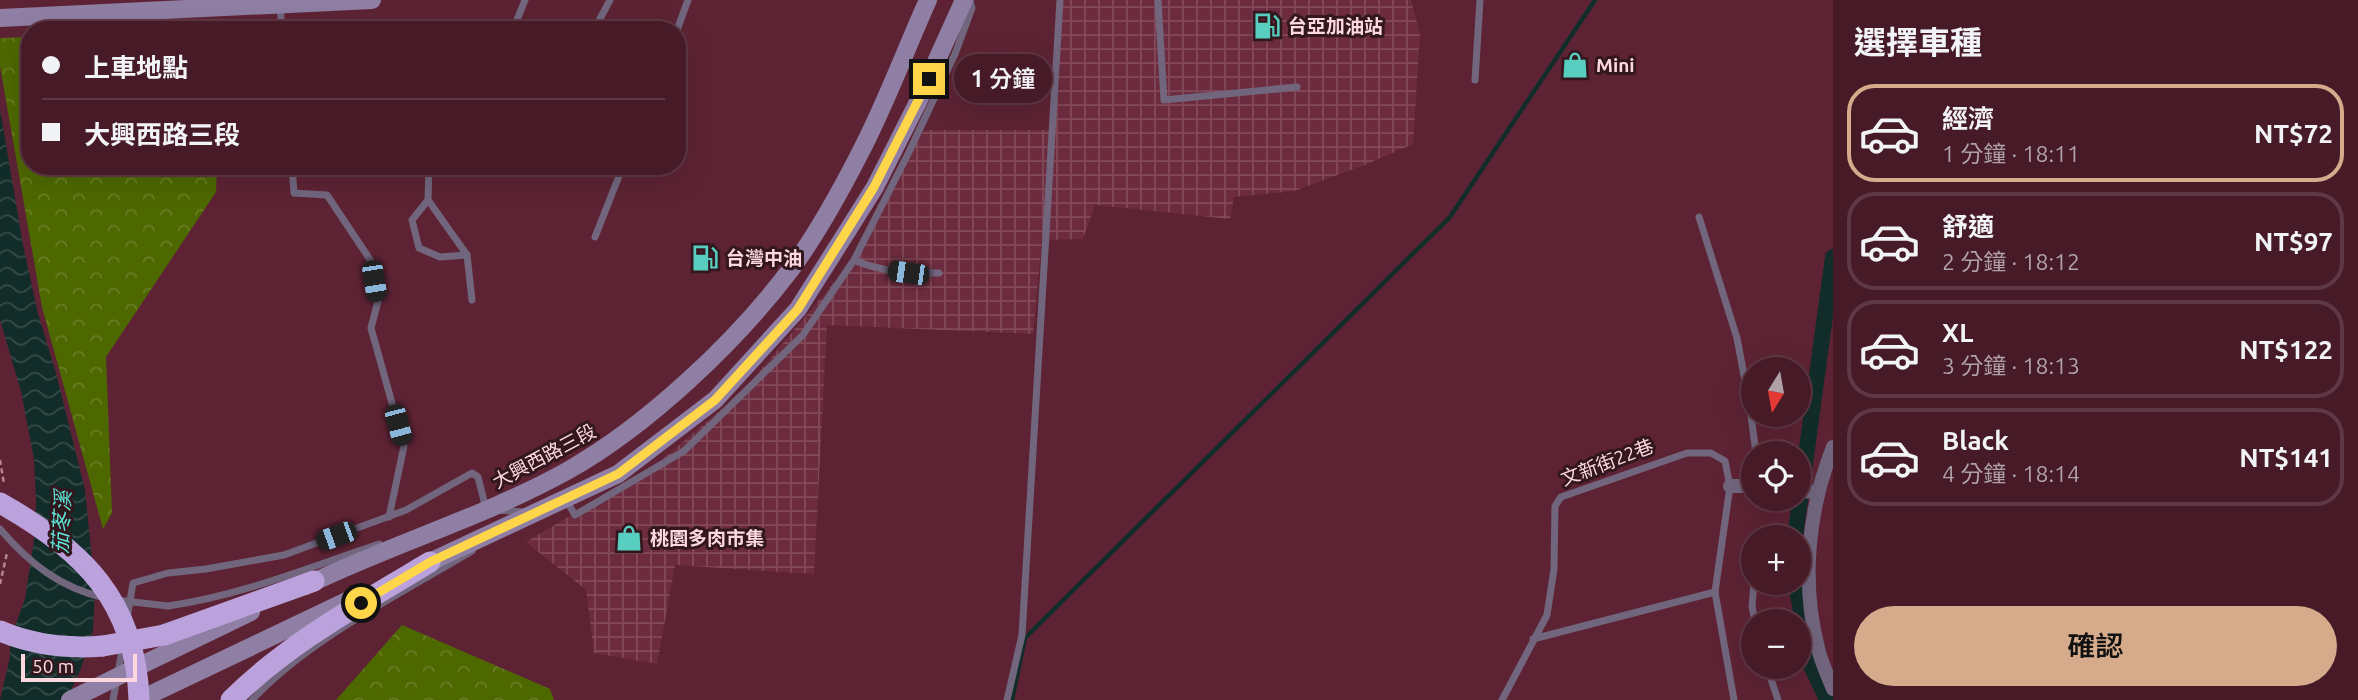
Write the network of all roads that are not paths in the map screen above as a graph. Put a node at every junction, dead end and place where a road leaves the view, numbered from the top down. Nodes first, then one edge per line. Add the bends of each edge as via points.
1 (372, 0) edge
2 (525, 0) edge
3 (610, 0) edge
4 (688, 0) edge
5 (928, 0) edge
6 (964, 0) edge
7 (970, 0) edge
8 (1059, 0) edge
9 (1158, 0) edge
10 (1480, 0) edge
11 (205, 5) edge
12 (280, 5) junction
13 (0, 18) edge
14 (281, 21) edge
15 (517, 21) edge
16 (599, 21) edge
17 (680, 21) edge
18 (1475, 80) dead end
19 (1297, 87) dead end
20 (293, 175) edge
21 (429, 175) edge
22 (619, 175) edge
23 (428, 200) junction
24 (1699, 217) dead end
25 (595, 237) dead end
26 (467, 254) junction
27 (854, 260) junction
28 (939, 273) dead end
29 (472, 300) dead end
30 (1754, 441) edge
31 (1833, 447) edge
32 (1730, 486) junction
33 (1741, 486) edge
34 (1811, 492) edge
35 (1817, 492) junction
36 (566, 499) junction
37 (0, 503) edge
38 (486, 510) junction
39 (536, 513) junction
40 (388, 517) junction
41 (1811, 525) edge
42 (0, 528) edge
43 (430, 562) junction
44 (314, 581) junction
45 (1715, 592) junction
46 (1810, 595) edge
47 (0, 631) edge
48 (1533, 639) junction
49 (1771, 679) edge
50 (1833, 689) edge
51 (70, 700) edge
52 (113, 700) edge
53 (139, 700) edge
54 (231, 700) edge
55 (252, 700) edge
56 (1007, 700) edge
57 (1502, 700) edge
58 (1734, 700) edge
59 (1778, 700) edge

1 - 12 street
2 - 15 lane
3 - 16 lane
4 - 17 lane
5 - 38 street, 大興西路三段 via 860,153 815,232 762,305 684,385 611,444
6 - 36 street via 874,187 798,309 715,400 618,474
7 - 27 lane via 972,8 955,54
8 - 56 lane via 1022,635
9 - 19 lane via 1164,100
10 - 18 lane
11 - 12 street
11 - 13 street
12 - 14 lane
20 - 40 lane via 294,193 327,195 371,261 378,301 371,328 404,446
21 - 23 lane
22 - 25 lane
23 - 26 lane
23 - 26 lane via 412,220 419,248 440,257
24 - 30 lane via 1737,338
26 - 29 lane
27 - 28 lane via 871,268
27 - 36 lane via 803,335 684,451 575,515
31 - 35 street
32 - 33 street
32 - 45 lane
32 - 48 lane, 文新街22巷 via 1725,461 1711,453 1687,453 1561,497 1555,506 1554,569 1547,615
34 - 35 street
35 - 41 street
36 - 39 street
37 - 53 highway, bridge via 56,537 100,581 128,632
38 - 39 lane
38 - 40 lane via 478,477 472,473
38 - 42 lane, bridge via 244,589 168,606 127,603 66,585 41,571
38 - 44 street, 大興西路三段
39 - 43 street
39 - 55 lane via 322,641
40 - 52 lane via 284,555 133,583
43 - 53 street
43 - 54 highway via 274,660
44 - 47 highway, bridge via 164,635 103,646 80,648
44 - 51 street, 大興西路三段, bridge
45 - 48 lane
45 - 58 lane
46 - 50 street via 1818,651
48 - 57 lane, 文新街22巷
49 - 59 lane

